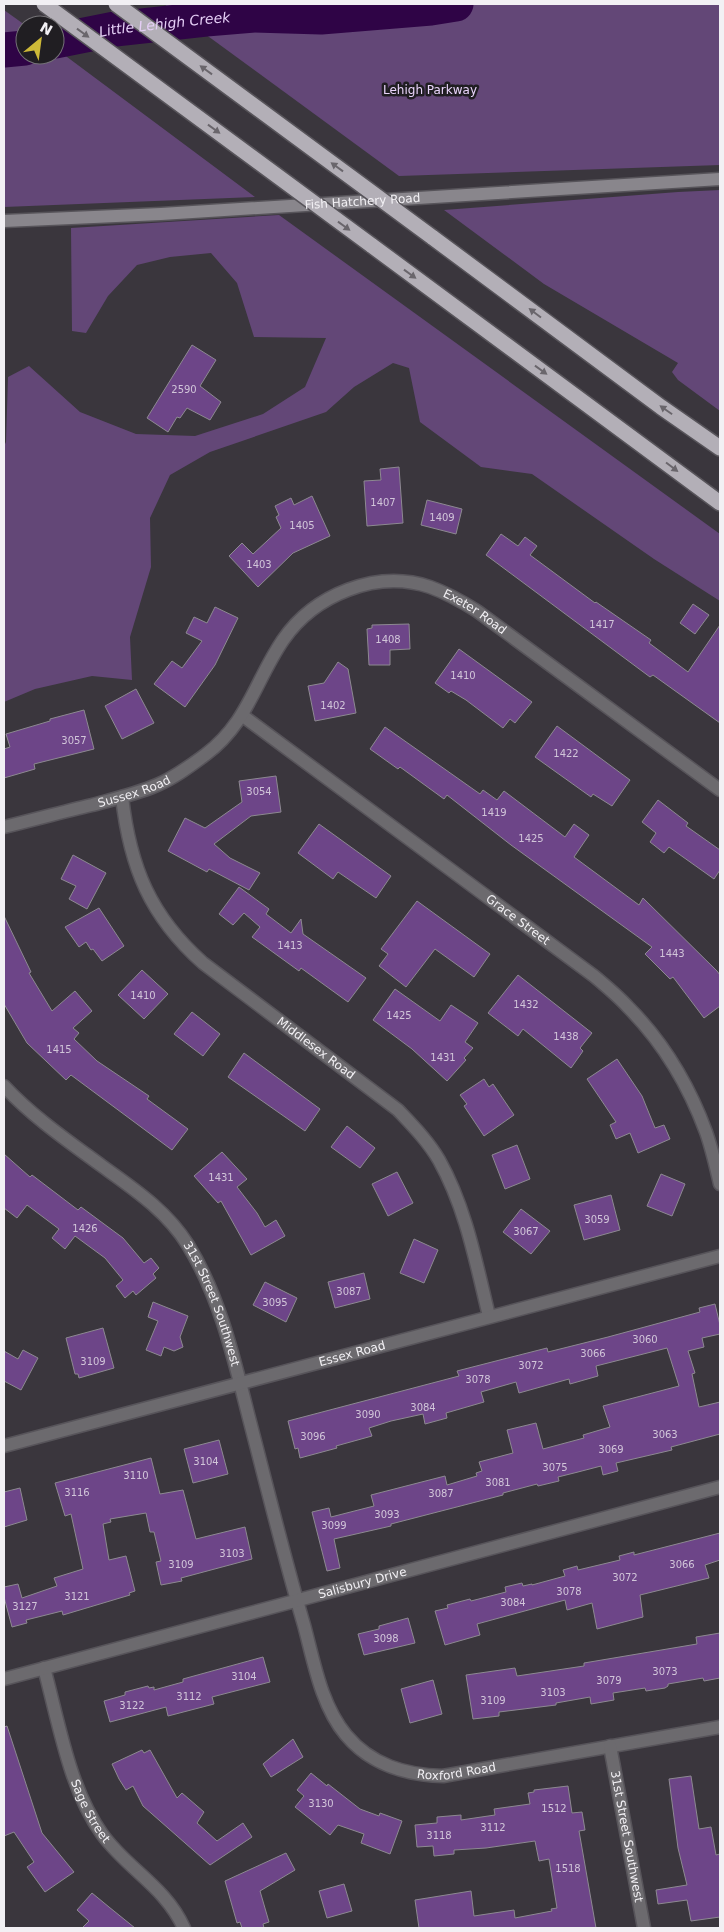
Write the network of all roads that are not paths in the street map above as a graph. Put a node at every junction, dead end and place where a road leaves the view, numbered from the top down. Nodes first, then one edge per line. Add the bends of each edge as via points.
1 (44, 4) edge
2 (116, 4) edge
3 (720, 179) edge
4 (4, 221) edge
5 (720, 448) edge
6 (720, 503) edge
7 (242, 716) junction
8 (720, 790) edge
9 (122, 797) junction
10 (4, 828) edge
11 (4, 1086) edge
12 (720, 1184) edge
13 (720, 1256) edge
14 (489, 1316) junction
15 (240, 1383) junction
16 (4, 1446) edge
17 (720, 1487) edge
18 (297, 1599) junction
19 (44, 1668) junction
20 (4, 1679) edge
21 (720, 1727) edge
22 (610, 1746) junction
23 (184, 1928) edge
24 (644, 1928) edge

1 -> 6 highway, bridge
5 -> 2 highway, bridge
3 - 4 street, Fish Hatchery Road
7 - 8 street, Exeter Road via 283,641 314,608 360,586 406,582 454,596 477,611
7 - 9 street, Sussex Road via 213,749 183,771 157,785
7 - 12 street, Grace Street via 594,976 629,1007 672,1061 706,1134
9 - 10 street, Sussex Road
9 - 14 street, Middlesex Road via 126,829 146,890 182,944 398,1110 420,1133 453,1186
11 - 15 street, 31st Street Southwest via 27,1110 143,1195 172,1224 207,1279
13 - 14 street, Essex Road
14 - 15 street, Essex Road
15 - 16 street, Essex Road
15 - 18 street, 31st Street Southwest
17 - 18 street, Salisbury Drive
18 - 19 street, Salisbury Drive
18 - 22 street, Roxford Road via 324,1697 334,1718 360,1749 379,1762 397,1770 443,1776
19 - 20 street, Salisbury Drive
19 - 23 street, Sage Street via 76,1787 88,1812 103,1836 168,1902
21 - 22 street, Roxford Road
22 - 24 street, 31st Street Southwest

